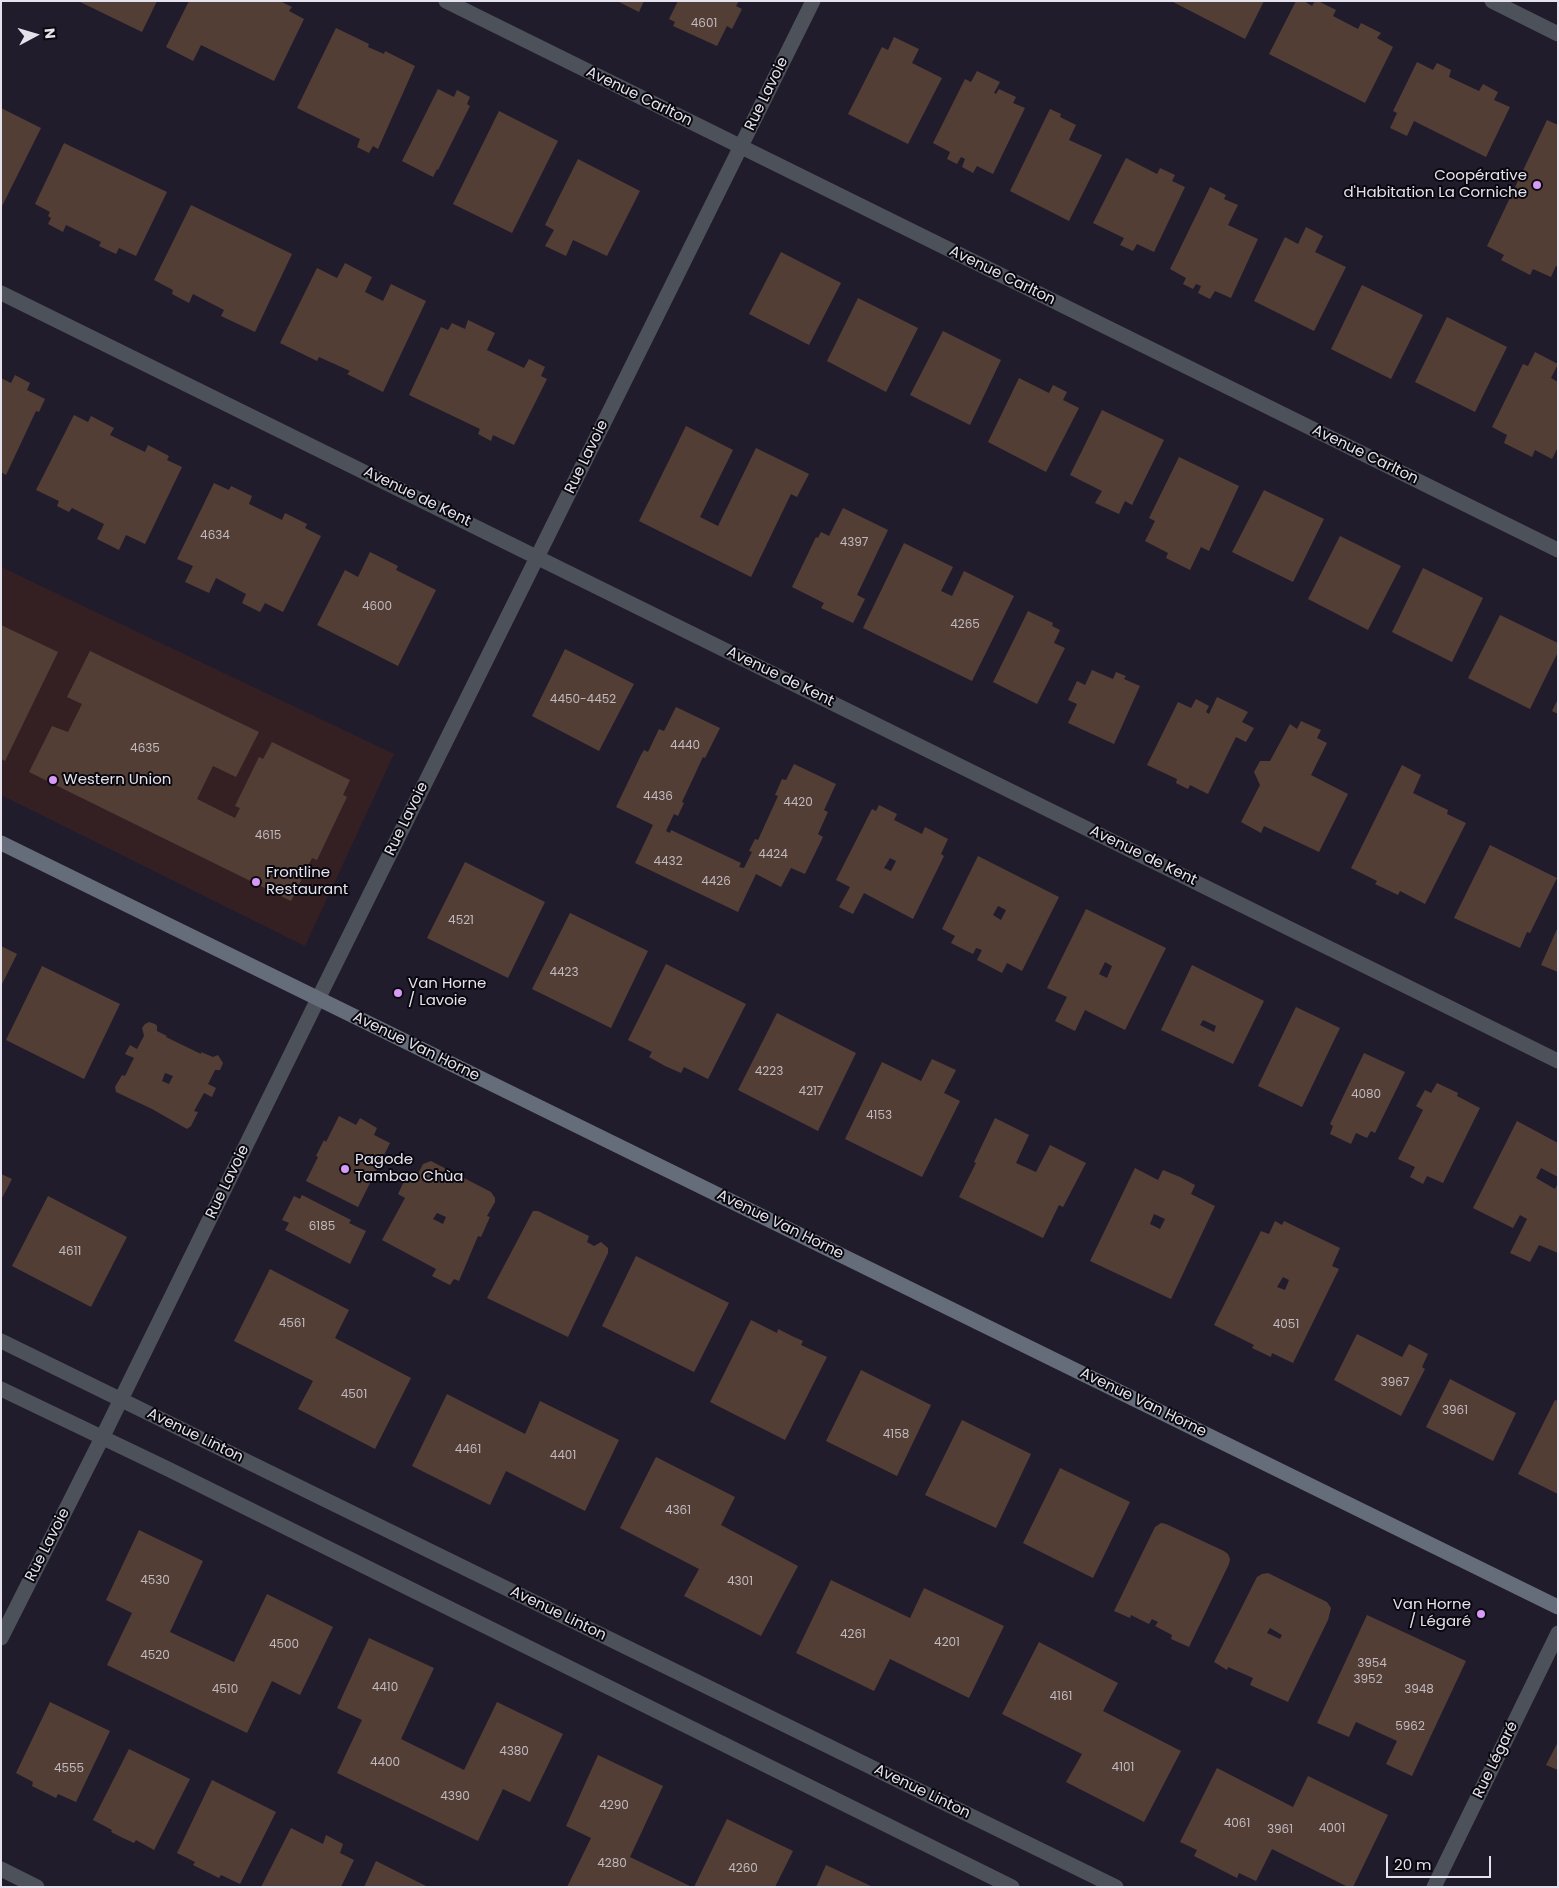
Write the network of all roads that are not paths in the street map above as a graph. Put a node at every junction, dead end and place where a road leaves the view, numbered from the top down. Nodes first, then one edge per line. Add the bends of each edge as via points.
1 (446, 1) edge
2 (814, 1) edge
3 (1492, 1) edge
4 (1558, 34) edge
5 (741, 147) junction
6 (1, 293) edge
7 (1558, 550) edge
8 (537, 557) junction
9 (1, 843) edge
10 (318, 999) junction
11 (1558, 1061) edge
12 (1, 1340) edge
13 (1, 1389) edge
14 (120, 1399) junction
15 (102, 1438) junction
16 (1558, 1607) edge
17 (1558, 1633) edge
18 (1, 1638) edge
19 (1, 1869) edge
20 (37, 1887) edge
21 (1012, 1887) edge
22 (1116, 1887) edge
23 (1434, 1887) edge

1 - 5 street, Avenue Carlton
2 - 5 street, Rue Lavoie
3 - 4 street
5 - 7 street, Avenue Carlton
5 - 8 street, Rue Lavoie
6 - 8 street, Avenue de Kent
8 - 10 street, Rue Lavoie
8 - 11 street, Avenue de Kent
9 - 10 main road, Avenue Van Horne
10 - 14 street, Rue Lavoie
10 - 16 main road, Avenue Van Horne
12 - 14 street, Avenue Linton
13 - 15 street
14 - 15 street, Rue Lavoie
14 - 22 street, Avenue Linton
15 - 18 street, Rue Lavoie
15 - 21 street
17 - 23 street, Rue Légaré
19 - 20 street

